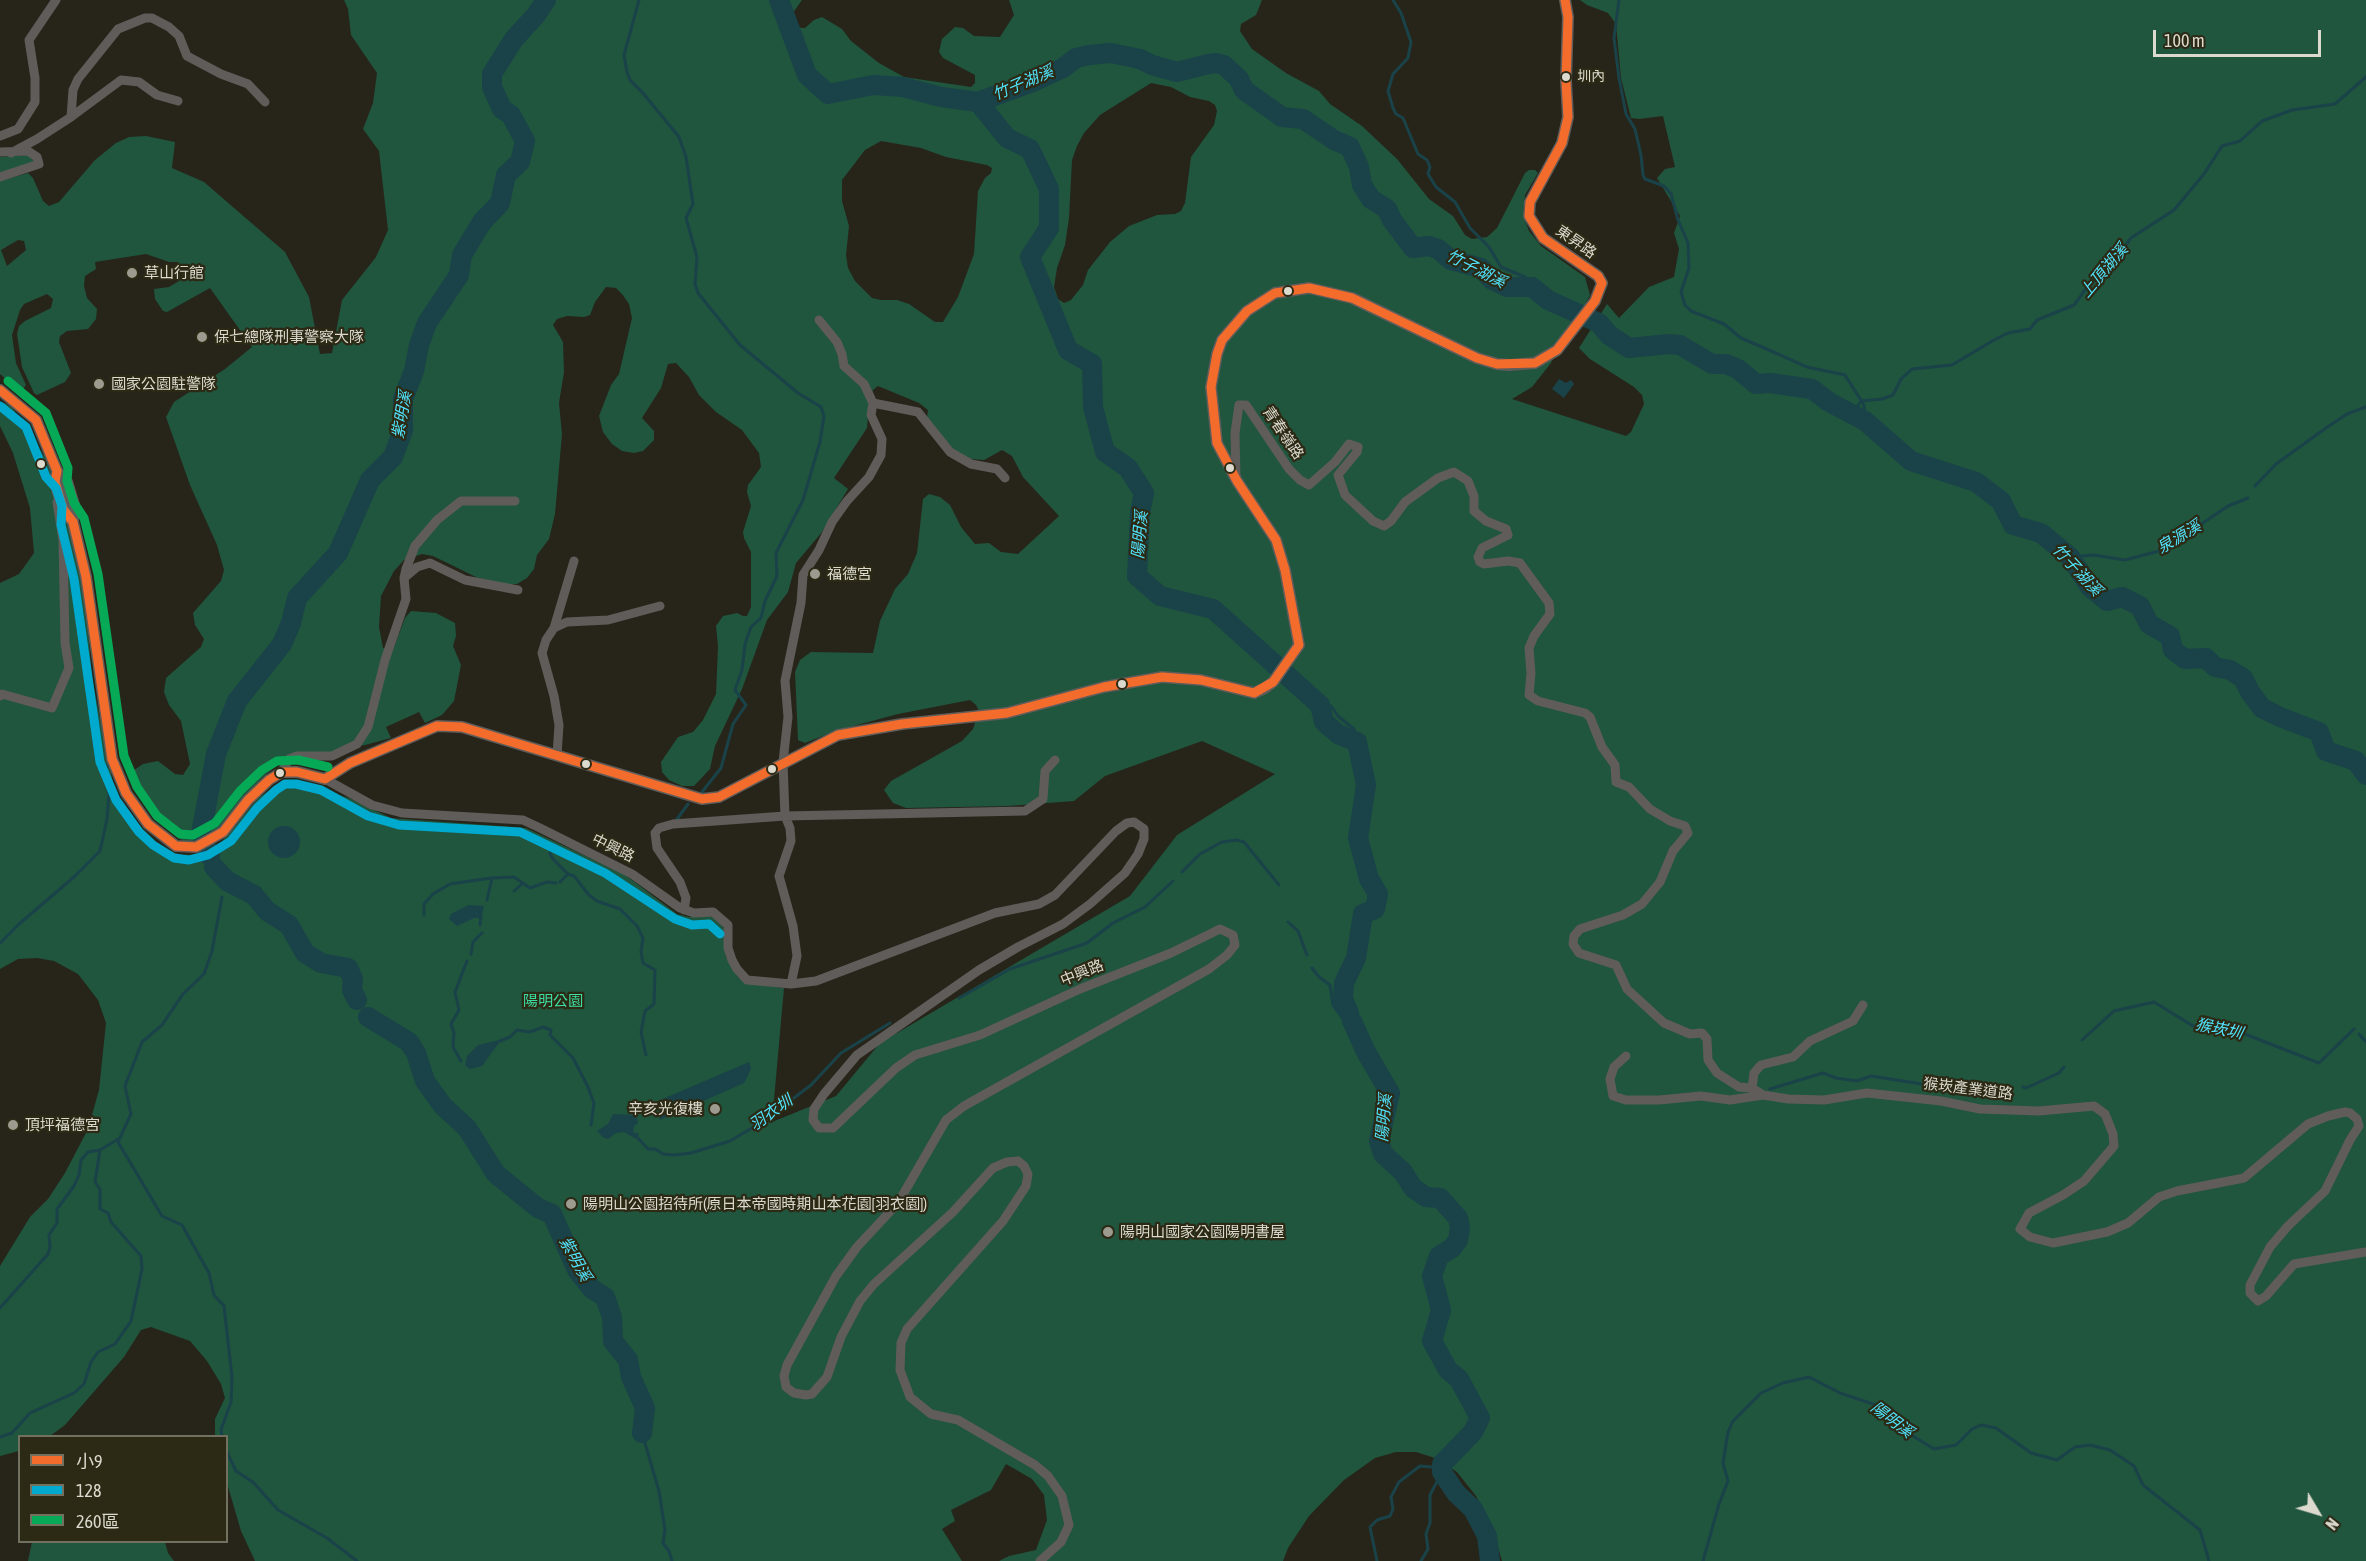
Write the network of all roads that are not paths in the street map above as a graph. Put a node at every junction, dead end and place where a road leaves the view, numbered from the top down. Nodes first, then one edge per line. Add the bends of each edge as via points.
1 (56, 0) edge
2 (1565, 0) edge
3 (178, 101) dead end
4 (265, 102) dead end
5 (71, 117) junction
6 (0, 136) edge
7 (0, 152) edge
8 (10, 153) junction
9 (0, 177) edge
10 (819, 320) dead end
11 (0, 390) edge
12 (873, 403) junction
13 (57, 471) junction
14 (1005, 478) dead end
15 (1237, 481) junction
16 (56, 488) junction
17 (515, 501) dead end
18 (73, 522) junction
19 (574, 561) dead end
20 (404, 578) junction
21 (518, 590) dead end
22 (660, 606) dead end
23 (554, 628) junction
24 (1, 694) edge
25 (557, 755) junction
26 (1055, 760) dead end
27 (783, 762) junction
28 (282, 772) junction
29 (325, 779) junction
30 (785, 816) junction
31 (684, 910) junction
32 (792, 984) junction
33 (1863, 1005) dead end
34 (1626, 1056) dead end
35 (1708, 1060) joint
36 (1752, 1088) junction
37 (1763, 1095) junction
38 (2366, 1252) edge
39 (1040, 1561) edge

1 - 6 street via 29,40 35,102 18,129
2 - 15 street, 東昇路 via 1569,117 1562,143 1530,202 1529,216 1543,238 1598,276 1602,283 1595,301 1557,350 1535,363 1509,366 1477,358 1352,298 1309,288 1275,293 1247,311 1222,340 1216,354 1211,387 1218,443
3 - 5 street via 157,95 139,82 121,80
4 - 5 street via 248,84 187,56 169,27 145,18 118,29 78,79
5 - 8 street
7 - 8 street
8 - 9 street via 28,151 39,164
10 - 12 street via 837,342 844,366 864,384
11 - 13 street via 36,420
12 - 14 street via 918,412 950,452 971,464 997,469
12 - 27 street via 871,415 882,439 880,454 869,477 832,522 803,575 785,681 788,717
13 - 16 street
13 - 18 street via 67,482 74,505
15 - 27 street via 1276,540 1286,570 1299,645 1265,688 1254,693 1201,680 1162,677 1104,687 1007,713 838,735
15 - 35 street, 青春嶺路 via 1235,433 1239,405 1246,405 1288,469 1309,485 1349,444 1358,447 1338,475 1345,495 1384,526 1405,502 1438,478 1454,472 1468,481 1474,511 1506,529 1508,535 1482,548 1480,562 1520,563 1549,603 1550,614 1529,648 1529,695 1590,717 1602,747 1615,765 1616,782 1629,787 1650,809 1685,826 1688,833 1673,851 1660,882 1642,903 1623,915 1580,929 1573,944 1579,953 1616,965 1627,989 1664,1023 1690,1034 1702,1033 1707,1039
16 - 18 street
16 - 24 street via 63,540 69,668 51,708
17 - 20 street via 461,501 437,520 415,546
18 - 28 street via 86,577 112,759 126,793 148,824 176,846 203,844 223,832 248,800
19 - 23 street
20 - 21 street via 430,562 465,580
20 - 28 street via 406,599 368,727 357,744 332,756 297,756 290,759
22 - 23 street via 608,620 567,622
23 - 25 street via 542,652 559,725
25 - 27 street via 702,799 719,797
25 - 29 street via 462,727 438,726 350,763
26 - 30 street via 1045,771 1043,799 1025,811
27 - 30 street
28 - 29 street
29 - 31 street, 中興路 via 372,805 402,813 523,820 611,862
30 - 31 street via 659,828 655,833 657,848 680,882 686,898
30 - 32 street via 790,842 779,876 797,956
31 - 32 street, 中興路 via 713,912 722,918 728,925 732,960 747,980
32 - 39 street, 中興路 via 816,981 995,913 1039,904 1055,895 1127,823 1134,822 1144,829 1144,839 1132,864 1090,904 1063,924 979,970 857,1055 814,1109 813,1120 819,1128 834,1128 915,1055 980,1035 1220,929 1233,935 1235,945 1209,969 964,1106 946,1120 898,1203 836,1276 784,1376 786,1387 794,1393 812,1394 827,1377 841,1337 874,1284 953,1212 993,1168 1018,1161 1028,1174 1026,1186 1003,1221 907,1329 901,1343 900,1370 910,1397 931,1414 958,1420 1048,1476 1062,1496 1069,1525 1061,1542
33 - 36 street via 1853,1021 1810,1041 1793,1057 1761,1065 1754,1073
34 - 37 street via 1614,1067 1610,1079 1613,1096 1626,1100 1701,1096 1730,1100
35 - 36 street, 猴崁產業道路 via 1724,1078 1740,1088
36 - 37 street, 猴崁產業道路
37 - 38 street, 猴崁產業道路 via 1824,1100 1867,1093 1980,1108 2039,1111 2094,1106 2104,1114 2114,1146 2084,1181 2029,1213 2020,1229 2030,1237 2053,1243 2107,1232 2128,1223 2159,1197 2244,1178 2308,1124 2350,1113 2359,1126 2325,1191 2270,1247 2250,1285 2250,1293 2258,1301 2266,1296 2294,1264

